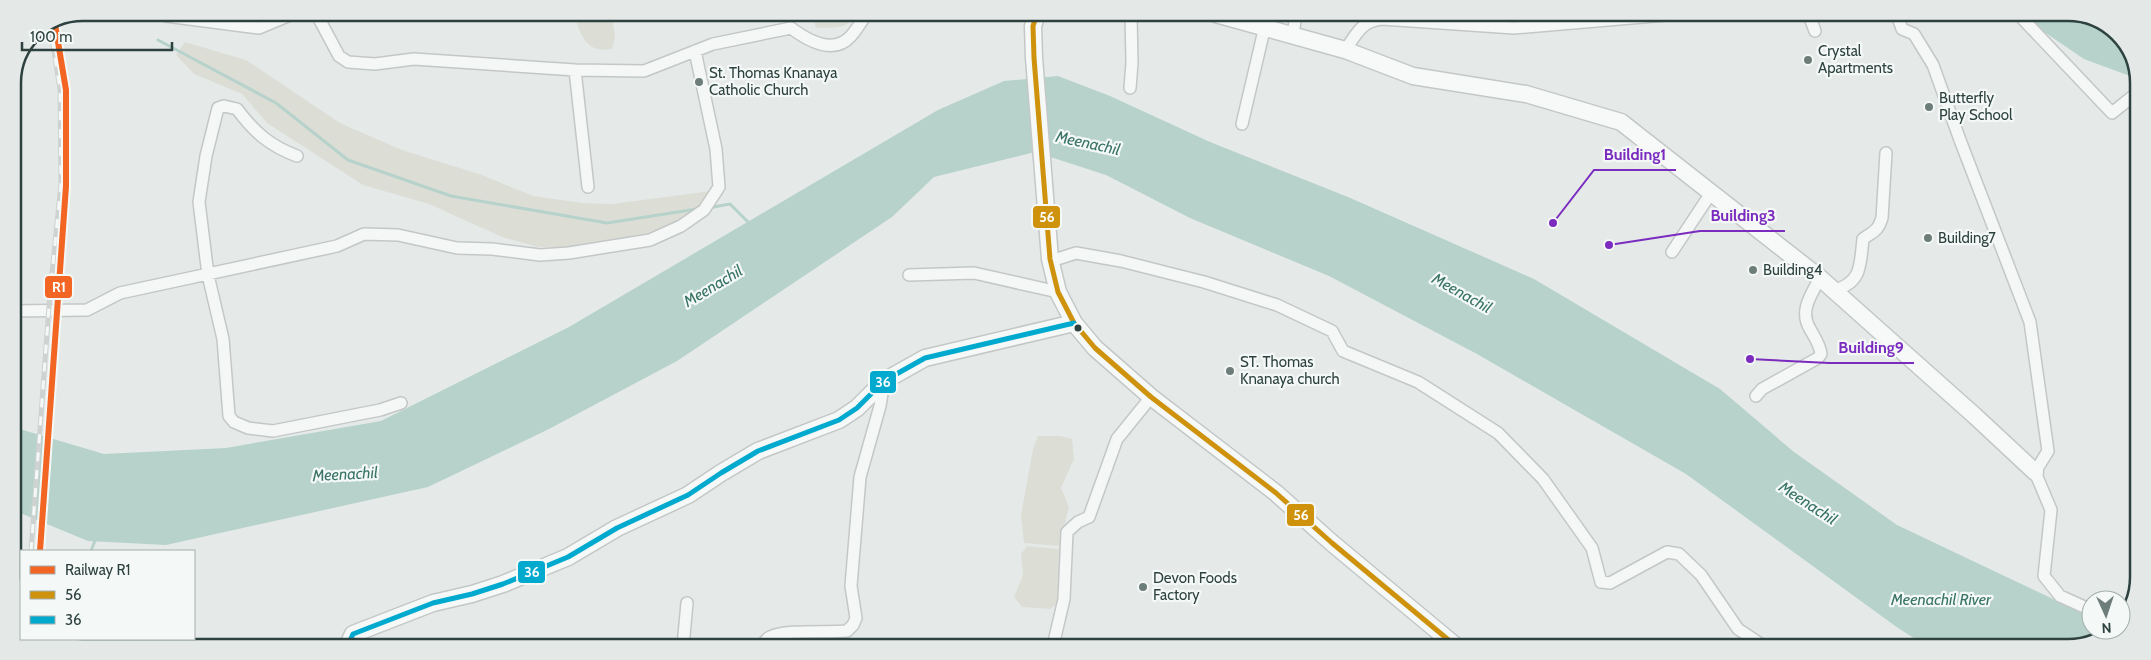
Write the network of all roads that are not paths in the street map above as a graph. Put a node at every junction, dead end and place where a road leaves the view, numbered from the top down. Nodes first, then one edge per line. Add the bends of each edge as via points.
1 (210, 21) edge
2 (275, 21) edge
3 (320, 21) edge
4 (862, 21) edge
5 (1035, 21) edge
6 (1131, 21) edge
7 (1245, 21) edge
8 (1295, 21) edge
9 (1367, 21) edge
10 (1411, 21) edge
11 (1577, 21) edge
12 (1812, 21) edge
13 (1899, 21) edge
14 (2025, 21) edge
15 (1265, 26) junction
16 (1815, 32) dead end
17 (1293, 34) junction
18 (1346, 50) junction
19 (695, 51) junction
20 (575, 70) junction
21 (1130, 88) dead end
22 (2130, 98) edge
23 (1242, 124) dead end
24 (1886, 152) dead end
25 (297, 156) dead end
26 (588, 187) dead end
27 (1711, 193) junction
28 (1672, 252) dead end
29 (1050, 260) junction
30 (208, 275) junction
31 (909, 275) dead end
32 (1820, 278) junction
33 (1834, 290) junction
34 (1058, 292) junction
35 (21, 311) edge
36 (1074, 323) junction
37 (884, 381) junction
38 (1756, 396) dead end
39 (1151, 397) junction
40 (401, 403) dead end
41 (2035, 472) junction
42 (687, 604) dead end
43 (2081, 605) edge
44 (350, 639) edge
45 (684, 639) edge
46 (766, 639) edge
47 (1055, 639) edge
48 (1446, 639) edge
49 (1753, 639) edge

1 - 2 street via 259,28
3 - 20 street via 339,56 348,62 375,64 414,59
4 - 19 street via 850,38 839,44 826,46 808,40 790,28 713,44
5 - 29 main road via 1034,58
6 - 21 street
7 - 15 main road
8 - 17 street
9 - 18 street
10 - 11 street via 1514,28
12 - 16 street
13 - 41 street via 1902,29 1914,34 1933,65 2030,322 2048,451
14 - 22 street via 2112,113
15 - 17 main road
15 - 23 street
17 - 18 main road
18 - 27 main road via 1413,76 1526,94 1621,122
19 - 20 street via 644,71
19 - 30 street via 716,149 719,187 704,210 681,226 650,240 569,253 540,254 457,248 398,235 364,234 337,246
20 - 26 street
24 - 33 street via 1879,226 1863,239 1862,256 1853,282
25 - 30 street via 276,148 249,126 237,108 218,108 199,202
27 - 28 street
27 - 32 main road
29 - 34 main road
29 - 49 street via 1076,253 1121,261 1277,305 1332,331 1343,350 1418,382 1498,433 1543,479 1592,548 1601,582 1610,583 1668,552 1679,554 1701,575 1738,629
30 - 35 street via 120,293 87,310
30 - 40 street via 223,339 229,416 234,422 248,428 273,431
31 - 34 street via 974,273
32 - 33 main road
32 - 38 street via 1805,313 1821,354 1762,389
33 - 41 main road
34 - 36 main road
36 - 37 main road via 925,358
36 - 39 main road via 1095,348
37 - 44 main road via 857,408 839,420 758,451 688,495 617,528 568,556 503,584 433,603 352,634
37 - 46 street via 860,477 851,586 856,618 853,625 847,631 798,633
39 - 47 street via 1117,439 1089,517 1067,532 1064,599
39 - 48 main road via 1276,493
41 - 43 street via 2051,510 2044,576 2060,596
42 - 45 street

